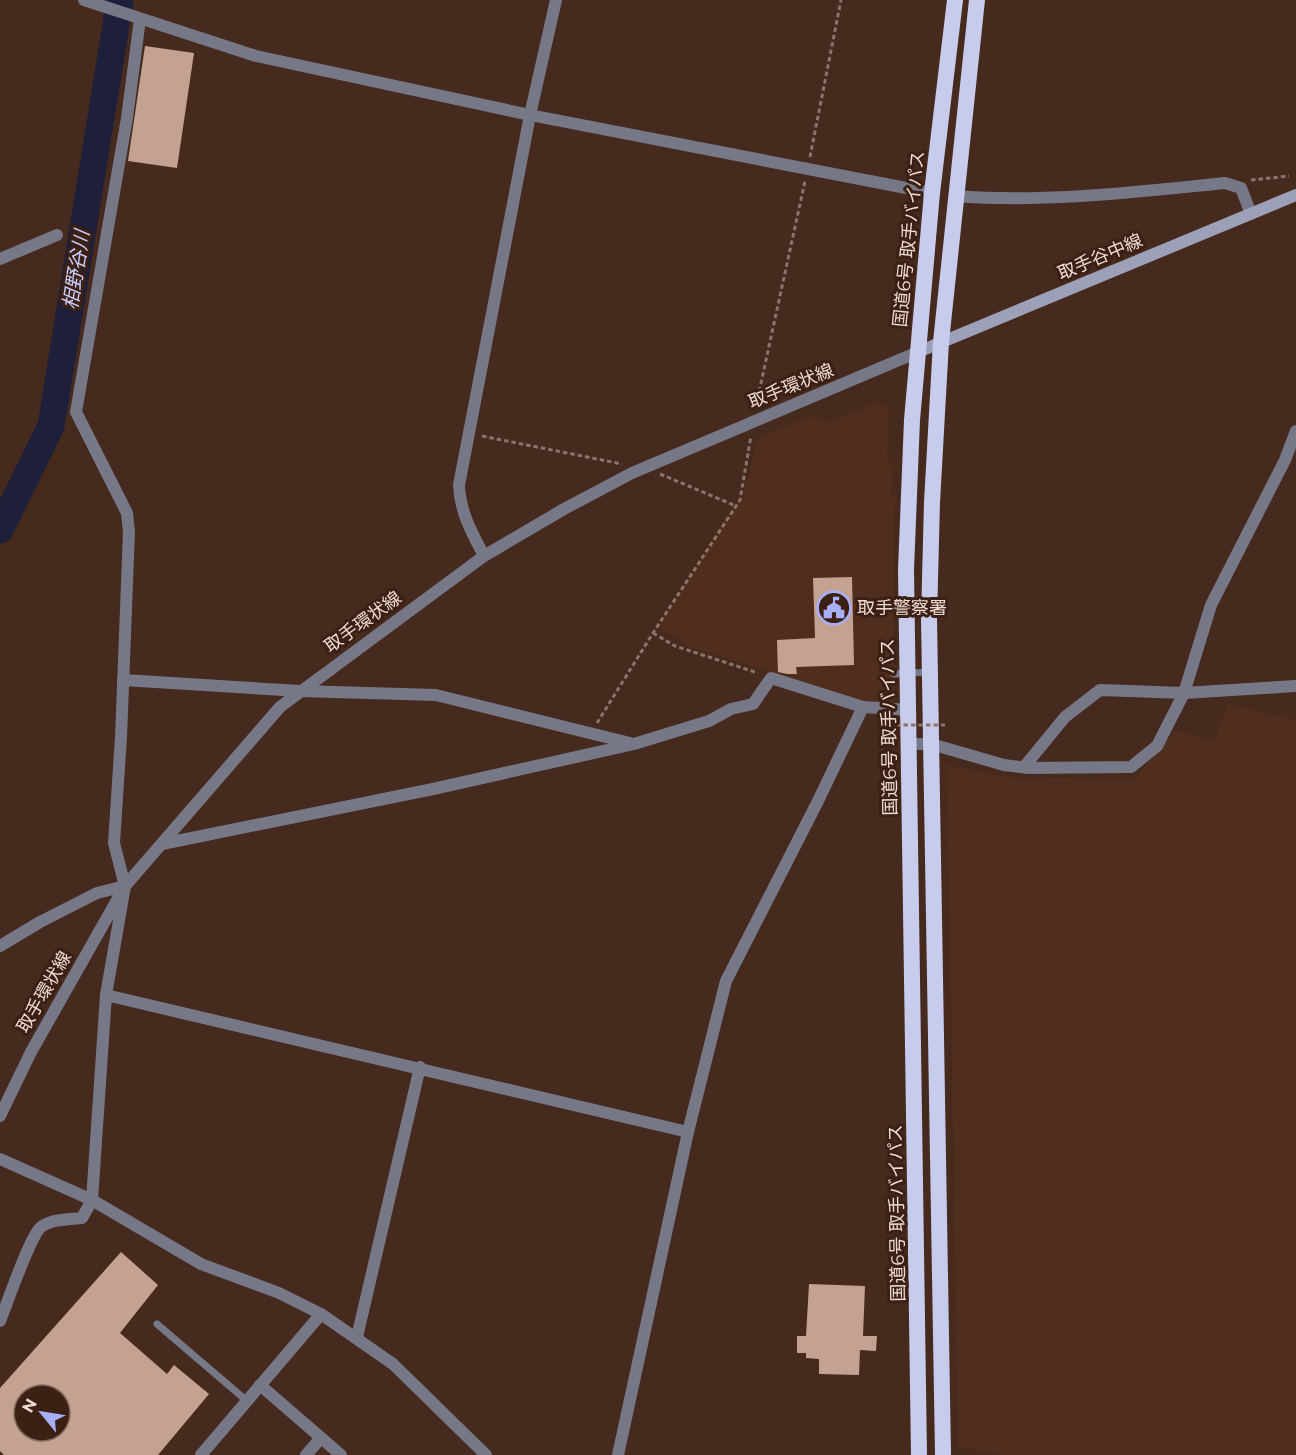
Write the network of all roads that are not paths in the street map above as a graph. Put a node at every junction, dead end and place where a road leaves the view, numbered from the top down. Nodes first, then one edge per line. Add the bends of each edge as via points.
1 (84, 0) edge
2 (556, 0) edge
3 (955, 0) edge
4 (977, 0) edge
5 (137, 18) junction
6 (530, 116) junction
7 (932, 193) junction
8 (956, 195) junction
9 (1296, 195) edge
10 (1251, 214) junction
11 (57, 235) dead end
12 (0, 259) edge
13 (941, 342) junction
14 (918, 352) junction
15 (1296, 431) edge
16 (1291, 462) edge
17 (484, 556) junction
18 (930, 672) junction
19 (901, 673) junction
20 (123, 680) junction
21 (1296, 686) edge
22 (300, 691) junction
23 (1184, 693) junction
24 (863, 707) junction
25 (909, 710) junction
26 (634, 744) junction
27 (909, 744) junction
28 (931, 744) junction
29 (1024, 767) junction
30 (162, 844) junction
31 (125, 886) junction
32 (0, 946) edge
33 (106, 994) junction
34 (420, 1067) junction
35 (0, 1116) edge
36 (688, 1132) junction
37 (0, 1159) edge
38 (92, 1200) junction
39 (321, 1314) junction
40 (0, 1321) edge
41 (157, 1324) dead end
42 (357, 1337) junction
43 (260, 1385) junction
44 (247, 1401) junction
45 (320, 1438) junction
46 (201, 1455) edge
47 (306, 1455) edge
48 (341, 1455) edge
49 (486, 1455) edge
50 (618, 1455) edge
51 (920, 1455) edge
52 (942, 1455) edge

1 - 5 street
2 - 6 street
3 - 7 highway, 国道6号 取手バイパス
4 - 8 highway
5 - 6 street via 256,56
5 - 20 street via 127,118 76,412 127,513
6 - 7 street
6 - 17 street via 459,485 465,520
7 - 14 highway, 国道6号 取手バイパス
8 - 10 street via 1078,197 1225,183 1244,193
8 - 13 highway
9 - 10 main road, 取手谷中線
10 - 13 main road, 取手谷中線
11 - 12 street
13 - 14 main road, 取手谷中線
13 - 18 highway via 932,502
14 - 17 street, 取手環状線 via 645,468
14 - 19 highway, 国道6号 取手バイパス
15 - 16 street
16 - 23 street via 1211,605
17 - 22 street, 取手環状線
18 - 19 lane
18 - 28 highway
19 - 25 highway, 国道6号 取手バイパス
20 - 22 street
20 - 31 street via 114,843
21 - 23 street
22 - 26 street via 436,695
22 - 30 street, 取手環状線 via 280,707
23 - 29 street via 1100,690 1065,717
23 - 29 street via 1157,746 1131,767
24 - 25 street
24 - 26 street via 771,678 753,704
24 - 36 street via 726,981
25 - 27 highway, 国道6号 取手バイパス
26 - 30 street
27 - 28 street
27 - 51 highway, 国道6号 取手バイパス
28 - 29 street
28 - 52 highway
30 - 31 street, 取手環状線
31 - 32 street via 97,892
31 - 33 street
31 - 35 street, 取手環状線 via 31,1052
33 - 34 street
33 - 38 street
34 - 36 street
34 - 42 street
36 - 50 street
37 - 38 street
38 - 39 street via 201,1264 279,1293
38 - 40 street via 82,1218 41,1227
39 - 42 street
39 - 43 street
41 - 44 lane
42 - 49 street via 393,1364
43 - 44 street
43 - 45 street
44 - 46 street
45 - 47 street
45 - 48 street

